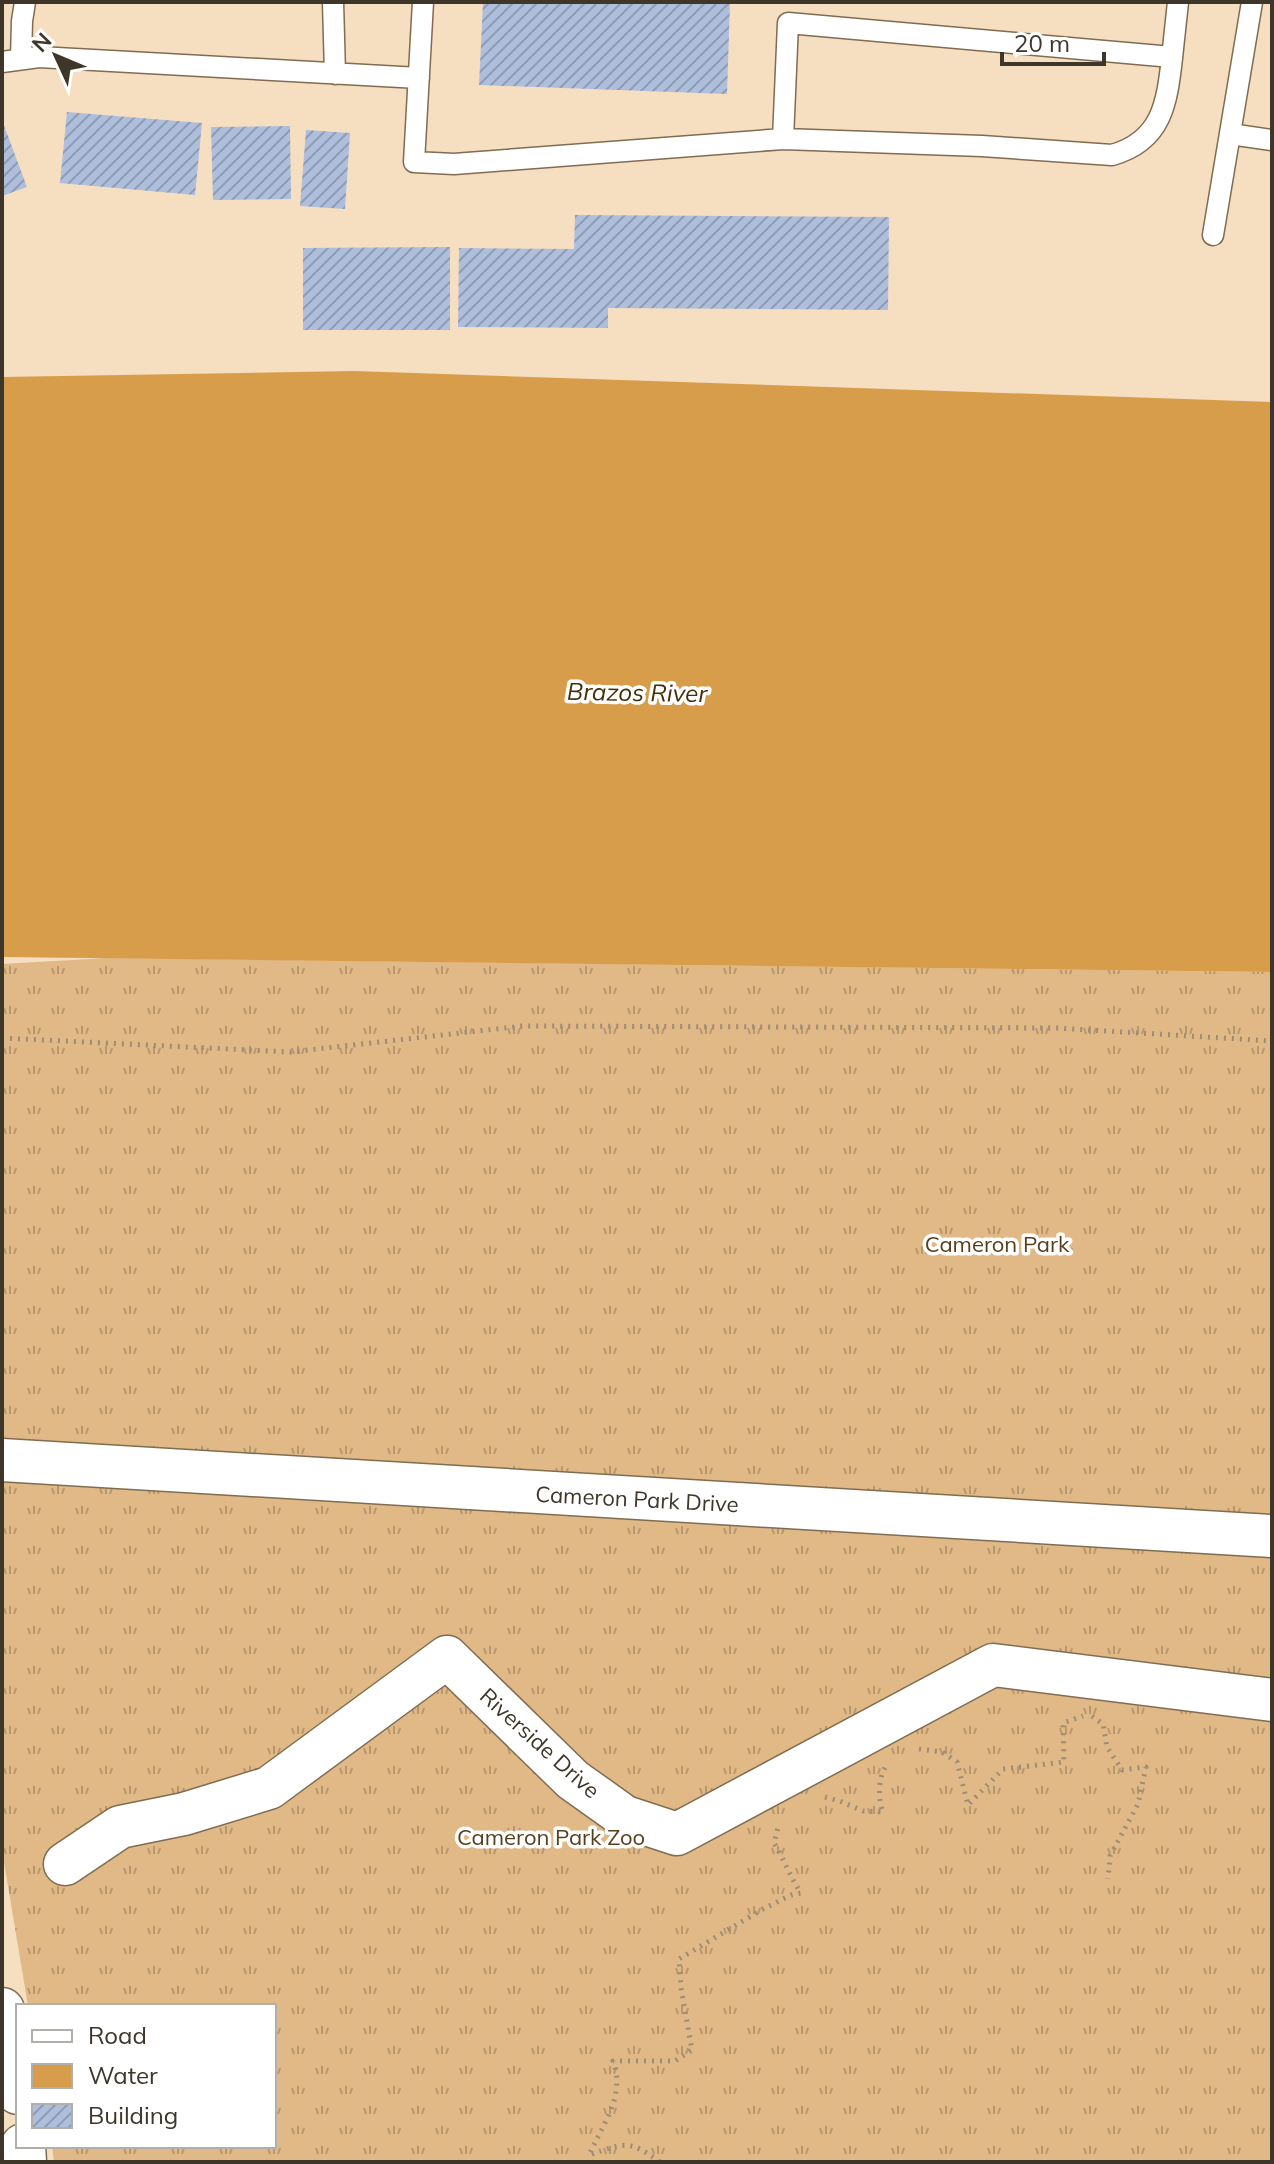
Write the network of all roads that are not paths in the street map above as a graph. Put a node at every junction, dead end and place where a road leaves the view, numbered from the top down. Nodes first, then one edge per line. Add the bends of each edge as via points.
1 (25, 2) edge
2 (333, 2) edge
3 (423, 2) edge
4 (1178, 2) edge
5 (1252, 2) edge
6 (1172, 57) junction
7 (12, 60) edge
8 (335, 74) junction
9 (419, 78) junction
10 (1230, 134) junction
11 (783, 139) junction
12 (1272, 140) edge
13 (1213, 235) dead end
14 (2, 1460) edge
15 (1272, 1536) edge
16 (1272, 1700) edge
17 (65, 1864) dead end
18 (2, 2010) edge
19 (16, 2082) edge

1 - 7 lane
2 - 8 lane
3 - 9 lane
4 - 6 lane
5 - 10 lane
6 - 11 lane via 1158,122 1139,144 1112,155
6 - 11 lane via 788,23
7 - 8 lane via 39,57
8 - 9 lane
9 - 11 lane via 414,162 454,164
10 - 12 lane
10 - 13 lane
14 - 15 street, Cameron Park Drive
16 - 17 street, Riverside Drive via 993,1665 677,1834 625,1817 573,1780 447,1657 269,1788 120,1827
18 - 19 main road

